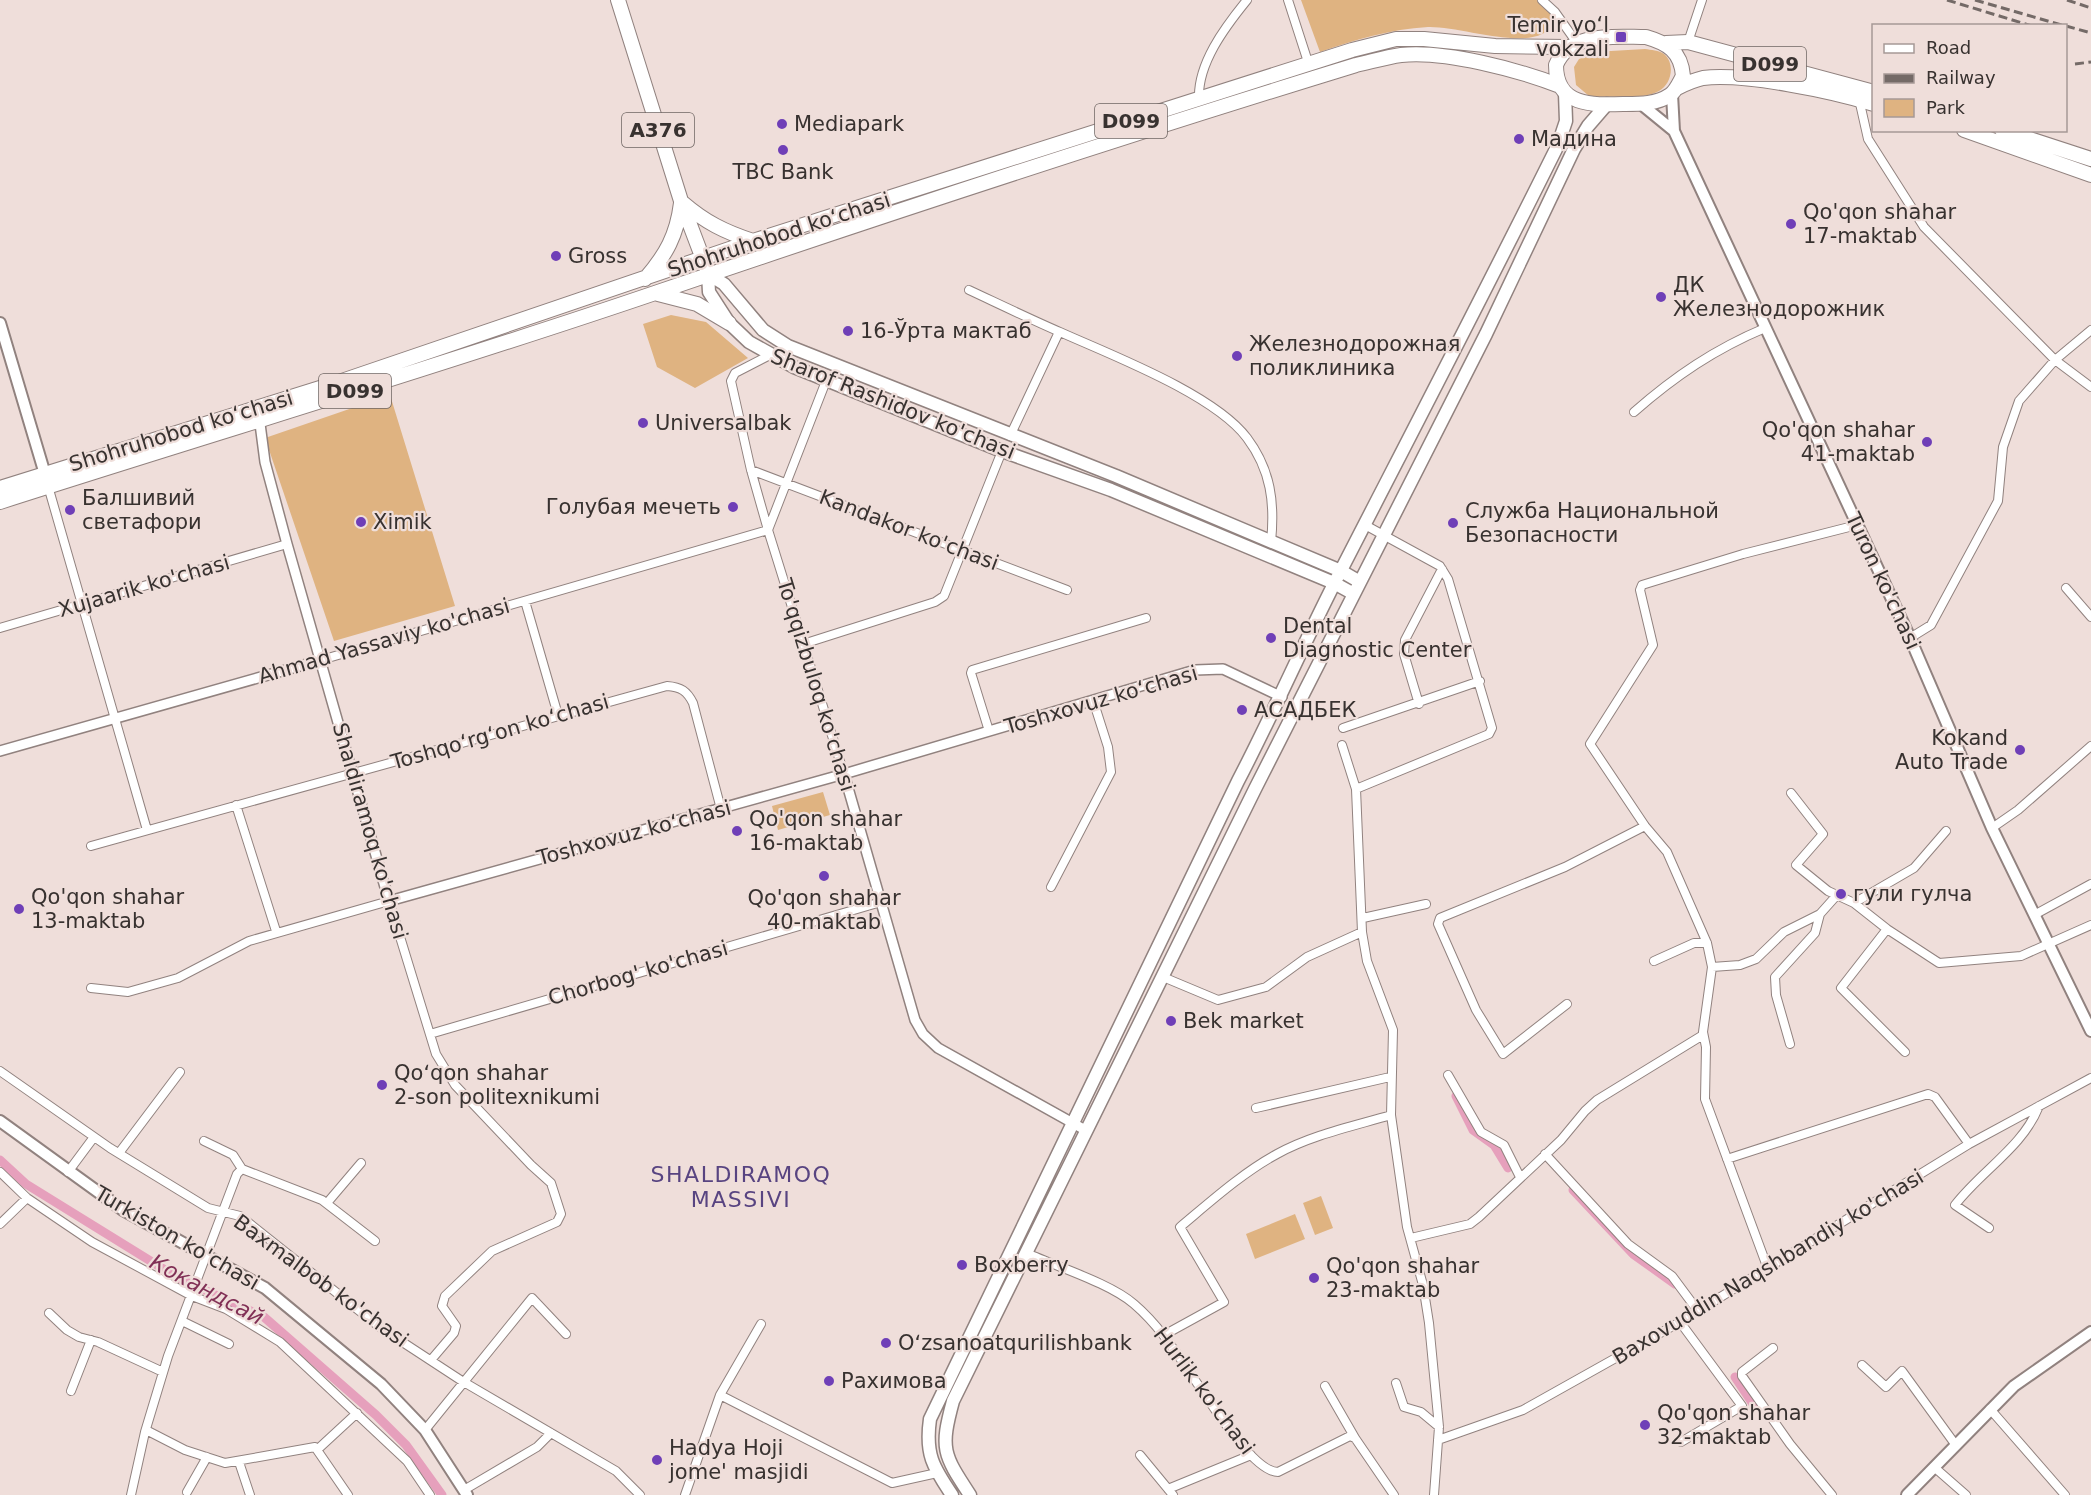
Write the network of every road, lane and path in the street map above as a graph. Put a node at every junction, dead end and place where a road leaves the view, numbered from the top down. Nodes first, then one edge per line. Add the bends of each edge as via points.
1 (618, 0) edge
2 (1247, 0) edge
3 (1288, 0) edge
4 (1542, 0) edge
5 (1702, 0) edge
6 (1688, 42) junction
7 (1666, 43) junction
8 (1573, 45) junction
9 (1309, 64) junction
10 (1313, 78) junction
11 (1562, 89) junction
12 (1674, 91) junction
13 (1872, 92) edge
14 (1858, 99) junction
15 (1198, 100) junction
16 (1872, 103) edge
17 (1613, 104) junction
18 (1641, 104) junction
19 (1674, 131) junction
20 (1972, 132) edge
21 (2006, 132) edge
22 (2034, 147) junction
23 (2091, 159) edge
24 (2091, 175) edge
25 (681, 201) junction
26 (753, 241) junction
27 (702, 258) junction
28 (708, 274) junction
29 (644, 280) junction
30 (969, 290) dead end
31 (656, 293) junction
32 (0, 323) edge
33 (729, 323) junction
34 (1765, 328) junction
35 (2091, 330) edge
36 (1059, 332) junction
37 (770, 355) junction
38 (2055, 360) junction
39 (826, 381) junction
40 (2091, 387) edge
41 (934, 405) junction
42 (1634, 412) dead end
43 (258, 415) junction
44 (927, 421) junction
45 (1010, 436) junction
46 (1002, 451) junction
47 (751, 470) junction
48 (46, 480) junction
49 (787, 482) junction
50 (0, 488) edge
51 (0, 502) edge
52 (1365, 525) junction
53 (1857, 525) junction
54 (768, 530) junction
55 (1385, 534) junction
56 (1271, 542) junction
57 (287, 544) junction
58 (962, 551) junction
59 (1442, 569) junction
60 (1341, 571) junction
61 (1360, 582) junction
62 (1334, 583) junction
63 (2066, 588) dead end
64 (1067, 590) dead end
65 (1354, 594) junction
66 (525, 601) junction
67 (82, 605) junction
68 (2091, 617) edge
69 (1146, 618) dead end
70 (0, 628) edge
71 (1910, 638) junction
72 (803, 644) junction
73 (321, 660) junction
74 (1480, 681) junction
75 (1282, 697) junction
76 (1093, 700) junction
77 (1419, 704) junction
78 (558, 715) junction
79 (116, 717) junction
80 (1343, 728) dead end
81 (989, 731) junction
82 (1342, 745) dead end
83 (2091, 746) edge
84 (0, 751) edge
85 (353, 773) junction
86 (844, 774) junction
87 (1356, 789) junction
88 (1791, 793) dead end
89 (236, 805) junction
90 (721, 809) junction
91 (1645, 826) junction
92 (1992, 828) junction
93 (147, 830) junction
94 (1946, 831) dead end
95 (91, 846) dead end
96 (2091, 884) edge
97 (1051, 887) dead end
98 (1837, 895) junction
99 (389, 901) junction
100 (880, 902) junction
101 (1426, 903) dead end
102 (1854, 903) junction
103 (1820, 914) junction
104 (2034, 915) junction
105 (1363, 918) junction
106 (2091, 925) edge
107 (1887, 929) junction
108 (276, 931) junction
109 (1362, 932) junction
110 (1707, 943) junction
111 (2049, 945) junction
112 (1654, 961) dead end
113 (1712, 967) junction
114 (1163, 978) junction
115 (91, 988) dead end
116 (1567, 1004) dead end
117 (2091, 1031) edge
118 (430, 1034) junction
119 (1703, 1035) junction
120 (1790, 1044) dead end
121 (1905, 1052) dead end
122 (0, 1071) edge
123 (180, 1072) dead end
124 (1448, 1075) dead end
125 (1390, 1077) junction
126 (2091, 1078) edge
127 (2039, 1106) junction
128 (1256, 1108) dead end
129 (1391, 1115) junction
130 (0, 1121) edge
131 (1074, 1124) junction
132 (1087, 1131) junction
133 (94, 1137) junction
134 (204, 1141) dead end
135 (1969, 1144) junction
136 (119, 1153) junction
137 (1545, 1154) junction
138 (1727, 1159) junction
139 (361, 1163) dead end
140 (242, 1169) junction
141 (0, 1172) edge
142 (68, 1172) junction
143 (1520, 1177) junction
144 (27, 1198) junction
145 (327, 1203) junction
146 (221, 1211) junction
147 (0, 1224) edge
148 (1989, 1228) dead end
149 (1411, 1238) junction
150 (375, 1241) dead end
151 (1027, 1253) junction
152 (205, 1254) junction
153 (1768, 1269) junction
154 (193, 1293) junction
155 (1698, 1311) junction
156 (49, 1313) dead end
157 (182, 1321) junction
158 (1680, 1322) junction
159 (761, 1324) dead end
160 (2091, 1332) edge
161 (566, 1334) dead end
162 (1164, 1335) junction
163 (91, 1340) junction
164 (229, 1344) dead end
165 (1773, 1348) dead end
166 (431, 1360) junction
167 (1862, 1365) dead end
168 (163, 1372) junction
169 (465, 1383) junction
170 (1396, 1383) dead end
171 (1325, 1386) dead end
172 (71, 1390) dead end
173 (720, 1395) junction
174 (1990, 1409) junction
175 (357, 1413) junction
176 (1439, 1427) junction
177 (146, 1430) junction
178 (425, 1430) junction
179 (551, 1433) junction
180 (1355, 1438) junction
181 (1438, 1440) junction
182 (1681, 1442) dead end
183 (1955, 1444) junction
184 (318, 1449) junction
185 (1140, 1455) dead end
186 (1251, 1455) junction
187 (207, 1457) junction
188 (239, 1462) junction
189 (1934, 1467) junction
190 (937, 1473) junction
191 (187, 1492) dead end
192 (465, 1492) edge
193 (1170, 1492) edge
194 (132, 1495) edge
195 (250, 1495) edge
196 (348, 1495) edge
197 (430, 1495) edge
198 (640, 1495) edge
199 (685, 1495) edge
200 (952, 1495) edge
201 (970, 1495) edge
202 (1394, 1495) edge
203 (1434, 1495) edge
204 (1832, 1495) edge
205 (1907, 1495) edge
206 (1966, 1495) edge
207 (2065, 1495) edge

1 - 25 highway, A376
2 - 15 street via 1223,31 1198,85
3 - 9 street
4 - 8 street via 1555,12
5 - 6 street
6 - 7 highway, D099
6 - 13 highway, D099
7 - 8 highway, D099 via 1646,37 1621,37
7 - 12 highway via 1682,66 1683,76
8 - 9 highway, Shohruhobod koʻchasi / D099 via 1495,46 1396,39
8 - 11 highway via 1556,65
9 - 10 street
9 - 15 highway, Shohruhobod koʻchasi / D099
10 - 11 highway, Shohruhobod koʻchasi / D099 via 1401,55 1423,55 1535,76
10 - 28 highway, Shohruhobod koʻchasi / D099
11 - 17 highway, D099 via 1584,104
11 - 52 main road via 1566,121 1558,146
12 - 14 highway, D099 via 1704,78 1750,81
12 - 18 highway, D099 via 1663,99
12 - 19 main road, Turon ko'chasi
14 - 16 highway, D099
14 - 38 street via 1868,139 1924,227
15 - 26 highway, Shohruhobod koʻchasi / D099
17 - 18 highway, D099
17 - 55 main road via 1588,126 1574,149
18 - 19 main road, Turon ko'chasi
19 - 34 main road, Turon ko'chasi
20 - 22 highway
21 - 22 highway
22 - 23 highway
22 - 24 highway
25 - 26 highway via 721,231
25 - 27 highway, A376
25 - 29 highway via 672,242
26 - 27 highway, Shohruhobod koʻchasi / D099
27 - 28 highway
27 - 29 highway, Shohruhobod koʻchasi / D099
28 - 31 highway, Shohruhobod koʻchasi / D099
28 - 33 main road, Sharof Rashidov ko'chasi via 709,291
28 - 41 main road, Sharof Rashidov ko'chasi via 724,284 763,330 788,346
29 - 43 highway, Shohruhobod koʻchasi / D099
30 - 36 street
31 - 33 highway via 697,304
31 - 43 highway, Shohruhobod koʻchasi / D099
32 - 48 main road
33 - 37 main road, Sharof Rashidov ko'chasi
34 - 42 street via 1704,357 1671,379
34 - 53 main road, Turon ko'chasi
35 - 38 street
36 - 45 street
36 - 56 street via 1139,367 1211,407 1246,437 1268,475 1274,511
37 - 39 main road, Sharof Rashidov ko'chasi
37 - 47 street, To'qqizbuloq ko'chasi via 735,373 731,381
38 - 40 street
38 - 71 street via 2019,402 2002,447 1998,501 1930,625
39 - 44 main road, Sharof Rashidov ko'chasi
39 - 49 street
41 - 44 main road
41 - 45 main road, Sharof Rashidov ko'chasi
43 - 48 highway, Shohruhobod koʻchasi / D099
43 - 57 street, Shaldiramoq ko'chasi via 265,462
44 - 46 main road, Sharof Rashidov ko'chasi
45 - 56 main road, Sharof Rashidov ko'chasi
46 - 58 street
46 - 62 main road, Sharof Rashidov ko'chasi via 1111,490
47 - 49 street, Kandakor ko'chasi
47 - 54 street, To'qqizbuloq ko'chasi
48 - 50 highway, Shohruhobod koʻchasi / D099
48 - 51 highway, Shohruhobod koʻchasi / D099
48 - 67 street
49 - 54 street
49 - 58 street, Kandakor ko'chasi
52 - 55 street
52 - 60 main road
53 - 71 main road, Turon ko'chasi
53 - 91 street via 1642,585 1653,645 1590,744
54 - 66 street, Ahmad Yassaviy ko'chasi
54 - 72 street, To'qqizbuloq ko'chasi
55 - 59 street
55 - 61 main road
56 - 60 main road, Sharof Rashidov ko'chasi
57 - 67 street, Xujaarik ko'chasi
57 - 73 street, Shaldiramoq ko'chasi
58 - 64 street, Kandakor ko'chasi
58 - 72 street via 940,600
59 - 74 street
59 - 77 street via 1405,640 1404,654
60 - 61 main road, Sharof Rashidov ko'chasi
60 - 62 main road
61 - 65 main road
62 - 65 main road, Sharof Rashidov ko'chasi
62 - 75 main road
63 - 68 street
65 - 114 main road
66 - 73 street, Ahmad Yassaviy ko'chasi
66 - 78 street
67 - 70 street, Xujaarik ko'chasi
67 - 79 street
69 - 81 street via 971,671
71 - 92 main road, Turon ko'chasi
72 - 86 street, To'qqizbuloq ko'chasi
73 - 79 street, Ahmad Yassaviy ko'chasi
73 - 85 street, Shaldiramoq ko'chasi
74 - 77 street
74 - 87 street via 1492,728 1489,734
75 - 76 street, Toshxovuz koʻchasi via 1223,669 1195,670
75 - 131 main road
76 - 81 street, Toshxovuz koʻchasi
76 - 97 street via 1108,747 1111,772
77 - 80 street
78 - 85 street, Toshqoʻrgʻon koʻchasi
78 - 90 street, Toshqoʻrgʻon koʻchasi via 667,686 678,687 688,693 693,703
79 - 84 street, Ahmad Yassaviy ko'chasi
79 - 93 street
81 - 86 street, Toshxovuz koʻchasi
82 - 87 street
83 - 92 street
85 - 89 street, Toshqoʻrgʻon koʻchasi
85 - 99 street, Shaldiramoq ko'chasi
86 - 90 street, Toshxovuz koʻchasi
86 - 100 street, To'qqizbuloq ko'chasi
87 - 105 street
88 - 98 street via 1823,834 1796,865
89 - 93 street, Toshqoʻrgʻon koʻchasi
89 - 108 street
90 - 99 street, Toshxovuz koʻchasi
91 - 110 street via 1667,852
91 - 116 street via 1565,867 1440,918 1438,924 1476,1010 1503,1054
92 - 104 main road, Turon ko'chasi
93 - 95 street, Toshqoʻrgʻon koʻchasi
94 - 102 street via 1914,868
96 - 104 street
98 - 102 street
98 - 103 street
99 - 108 street, Toshxovuz koʻchasi
99 - 118 street, Shaldiramoq ko'chasi
100 - 118 street, Chorbog' ko'chasi
100 - 131 street, To'qqizbuloq ko'chasi via 915,1020 923,1034 938,1048
101 - 105 street
102 - 107 street
103 - 113 street via 1784,932 1756,959 1740,965
103 - 120 street via 1815,933 1775,977
104 - 111 main road, Turon ko'chasi
105 - 109 street
106 - 111 street
107 - 111 street via 1945,964 2013,958
107 - 121 street via 1840,988
108 - 115 street, Toshxovuz koʻchasi via 178,978 128,992
109 - 114 street via 1307,957 1266,987 1218,1000
109 - 125 street via 1366,961 1393,1030
110 - 112 street via 1694,943
110 - 113 street
111 - 117 main road, Turon ko'chasi
113 - 119 street
114 - 132 main road
118 - 166 street, Shaldiramoq ko'chasi via 436,1054 455,1085 551,1183 561,1214 557,1222 492,1251 445,1296 442,1306 456,1326
119 - 137 street via 1597,1100
119 - 138 street via 1705,1099
122 - 133 street, Baxmalbob ko'chasi
123 - 136 street
124 - 143 street via 1481,1132 1504,1145
125 - 128 street
125 - 129 street
126 - 127 street, Baxovuddin Naqshbandiy ko'chasi
127 - 135 street, Baxovuddin Naqshbandiy ko'chasi
127 - 148 street via 2020,1139 1955,1205
129 - 149 street
129 - 162 street via 1277,1153 1180,1227 1224,1302
130 - 142 main road, Turkiston ko'chasi
131 - 132 street, To'qqizbuloq ko'chasi
131 - 190 main road via 930,1419 927,1446
132 - 151 main road
133 - 136 street, Baxmalbob ko'chasi
133 - 142 street
134 - 140 street via 233,1155
135 - 138 street via 1935,1097 1928,1094
135 - 153 street, Baxovuddin Naqshbandiy ko'chasi
136 - 146 street, Baxmalbob ko'chasi via 208,1208
137 - 143 street
137 - 155 street via 1628,1244 1672,1276
138 - 153 street
139 - 145 street
140 - 145 street
140 - 146 street
141 - 144 street
142 - 152 main road, Turkiston ko'chasi via 123,1210
143 - 149 street via 1470,1224
144 - 147 street
144 - 154 street via 92,1242
145 - 150 street
146 - 152 street
146 - 166 street, Baxmalbob ko'chasi via 240,1216 381,1328
149 - 176 street via 1429,1323
151 - 162 street, Hurlik ko'chasi via 1118,1293
151 - 201 main road via 953,1401 944,1436 947,1461
152 - 154 street
152 - 178 main road, Turkiston ko'chasi via 265,1288 381,1384
153 - 155 street, Baxovuddin Naqshbandiy ko'chasi
154 - 157 street
154 - 175 street via 280,1342
155 - 158 street, Baxovuddin Naqshbandiy ko'chasi
156 - 163 street via 67,1330
157 - 164 street
157 - 168 street
158 - 181 street, Baxovuddin Naqshbandiy ko'chasi via 1522,1410
158 - 182 street via 1742,1406
159 - 173 street
160 - 174 main road via 2013,1386
161 - 169 street via 532,1298
162 - 186 street, Hurlik ko'chasi
163 - 168 street
163 - 172 street
165 - 204 street via 1742,1376
166 - 169 street, Baxmalbob ko'chasi
167 - 183 street via 1886,1388 1902,1371
168 - 177 street
169 - 178 street
169 - 179 street, Baxmalbob ko'chasi
170 - 176 street via 1404,1407 1421,1412
171 - 180 street
173 - 190 street via 892,1483
173 - 199 street
174 - 183 main road
174 - 207 street
175 - 184 street
175 - 197 street via 407,1461
176 - 181 street
177 - 187 street
177 - 194 street
178 - 192 main road, Turkiston ko'chasi
179 - 192 street via 537,1447
179 - 198 street, Baxmalbob ko'chasi via 616,1471
180 - 186 street, Hurlik ko'chasi via 1345,1437 1274,1473
180 - 202 street
181 - 203 street
183 - 189 main road
184 - 188 street
184 - 196 street
185 - 193 street
186 - 193 street
187 - 188 street via 225,1463
187 - 191 street
188 - 195 street
189 - 205 main road
189 - 206 street
190 - 200 main road

